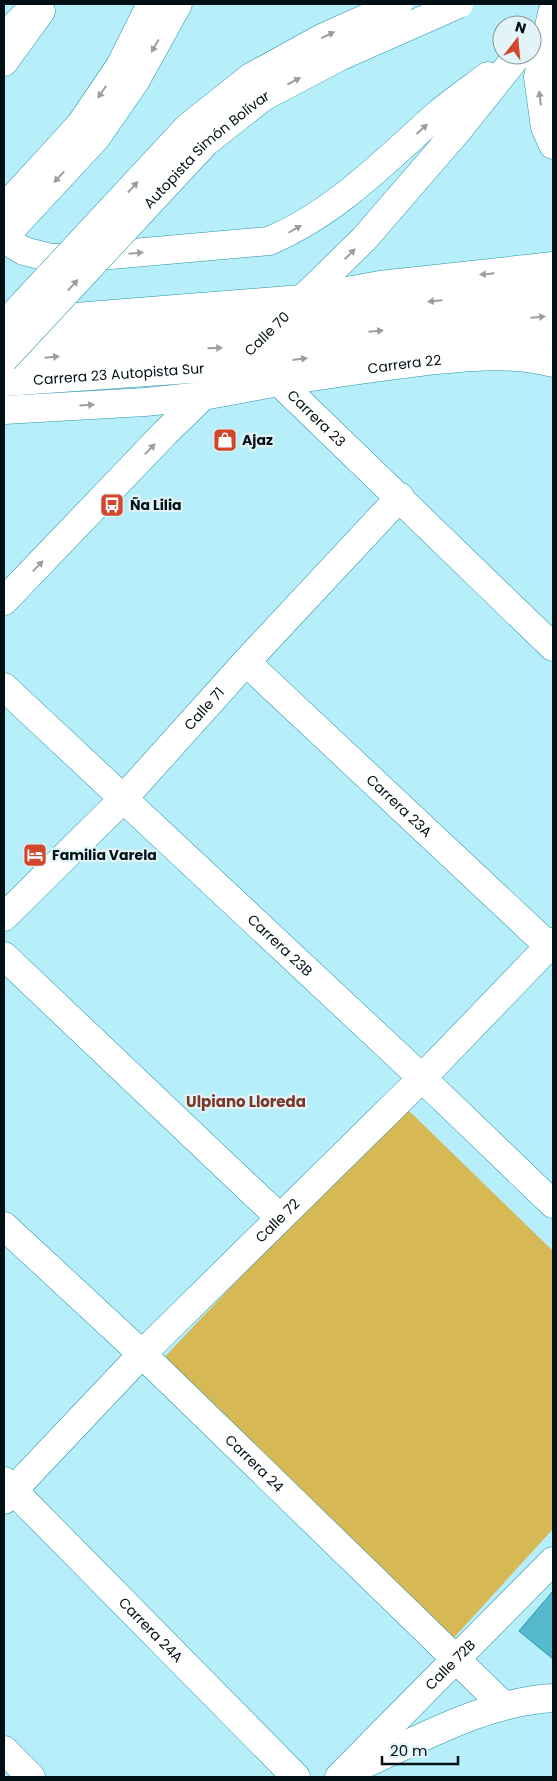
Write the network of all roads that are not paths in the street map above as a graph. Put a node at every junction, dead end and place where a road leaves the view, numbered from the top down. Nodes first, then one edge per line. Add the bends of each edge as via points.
1 (36, 4) edge
2 (47, 4) edge
3 (151, 4) edge
4 (178, 4) edge
5 (398, 4) edge
6 (459, 4) edge
7 (553, 13) edge
8 (542, 26) edge
9 (4, 38) edge
10 (4, 62) edge
11 (504, 65) edge
12 (509, 65) edge
13 (553, 144) edge
14 (4, 208) edge
15 (4, 238) edge
16 (553, 266) edge
17 (553, 290) edge
18 (293, 308) junction
19 (553, 316) edge
20 (4, 324) edge
21 (553, 334) edge
22 (4, 336) edge
23 (4, 360) edge
24 (553, 363) edge
25 (265, 364) junction
26 (234, 366) junction
27 (4, 382) edge
28 (203, 396) junction
29 (4, 410) edge
30 (400, 498) junction
31 (4, 601) edge
32 (553, 647) edge
33 (246, 662) junction
34 (4, 686) edge
35 (122, 800) junction
36 (4, 917) edge
37 (552, 946) edge
38 (4, 956) edge
39 (422, 1078) junction
40 (553, 1204) edge
41 (280, 1218) junction
42 (4, 1226) edge
43 (142, 1354) junction
44 (7, 1491) edge
45 (553, 1561) edge
46 (455, 1660) junction
47 (553, 1698) edge
48 (502, 1704) junction
49 (4, 1750) edge
50 (343, 1774) edge
51 (31, 1777) edge
52 (296, 1777) edge

1 - 9 main road
2 - 10 main road
3 -> 14 main road via 120,66 80,125
4 -> 15 main road via 136,80 96,138
20 -> 5 main road, bridge via 188,128 251,77 322,38
23 -> 6 main road, Autopista Simón Bolívar, bridge via 205,143 264,97 339,57
7 - 8 main road
13 -> 7 main road via 545,126 538,77
15 -> 11 main road via 24,251 51,258 269,242 292,232 342,200 442,111
18 -> 12 main road, Calle 70 via 364,239
16 -> 18 main road via 380,286
17 -> 18 main road
18 - 20 main road
18 - 22 main road
18 - 25 main road, Calle 70
25 -> 19 main road via 368,331
25 -> 21 main road, Carrera 23 via 371,350
23 -> 25 main road via 140,349
24 - 25 main road, Carrera 22 via 526,356 486,355 374,367
25 - 26 main road, Carrera 23
25 - 28 main road, Carrera 23
25 - 30 main road, Carrera 23
26 - 27 main road, Carrera 23 Autopista Sur
26 - 28 main road, Calle 70
29 -> 28 main road, Carrera 23
31 -> 28 main road, Calle 70
30 - 32 main road, Carrera 23
30 - 33 main road, Calle 71
33 - 35 main road, Calle 71
33 - 37 main road, Carrera 23A
34 - 35 main road, Carrera 23B
35 - 36 main road, Calle 71
35 - 39 main road, Carrera 23B
37 - 39 main road, Calle 72
38 - 41 main road
39 - 40 main road, Carrera 23B
39 - 41 main road, Calle 72
41 - 43 main road, Calle 72
42 - 43 main road, Carrera 24
43 - 44 main road, Calle 72
43 - 46 main road, Carrera 24
44 - 52 main road, Carrera 24A
45 - 46 main road, Calle 72B
46 - 48 main road, Carrera 24
46 - 50 main road, Calle 72B
47 - 48 main road, Calle 72B
48 - 50 main road, Calle 72B
49 - 51 main road

